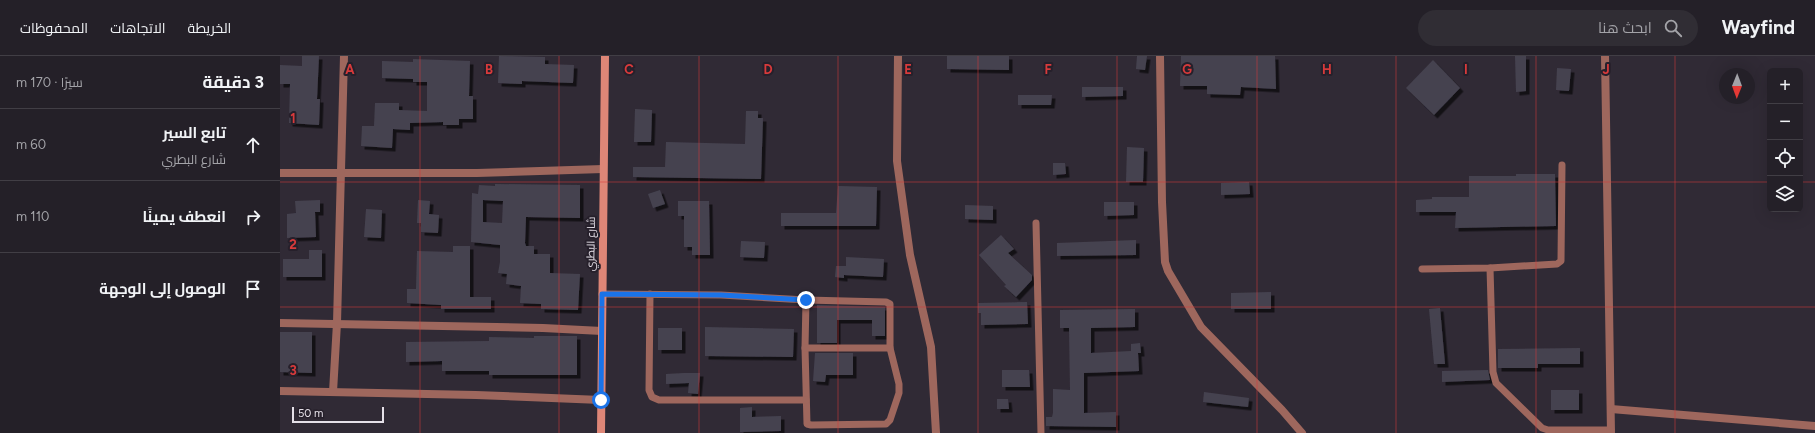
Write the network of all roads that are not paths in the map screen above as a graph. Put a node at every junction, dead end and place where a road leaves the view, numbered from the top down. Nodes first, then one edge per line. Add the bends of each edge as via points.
1 (344, 56) edge
2 (605, 56) edge
3 (898, 56) edge
4 (1160, 56) edge
5 (1605, 56) edge
6 (1562, 165) dead end
7 (603, 170) junction
8 (280, 173) edge
9 (341, 173) junction
10 (1036, 223) dead end
11 (1490, 268) junction
12 (1422, 269) dead end
13 (602, 294) junction
14 (650, 294) junction
15 (806, 300) junction
16 (280, 323) edge
17 (337, 323) junction
18 (602, 331) junction
19 (805, 348) junction
20 (890, 348) junction
21 (280, 391) edge
22 (333, 392) junction
23 (601, 400) junction
24 (806, 400) junction
25 (1611, 408) junction
26 (1815, 426) edge
27 (1610, 432) edge
28 (601, 433) edge
29 (936, 433) edge
30 (1041, 433) edge
31 (1302, 433) edge

1 - 9 street
2 - 7 main road, شارع البطري
3 - 29 street via 897,161 910,256 931,347
4 - 31 street via 1162,202 1165,262 1168,271 1201,327
5 - 25 street
6 - 11 lane via 1561,261 1557,264
7 - 9 street
7 - 13 main road, شارع البطري
8 - 9 street
9 - 17 street
10 - 30 lane
11 - 12 lane
11 - 27 lane via 1493,372 1496,383 1542,428
13 - 14 lane
13 - 18 main road, شارع البطري
14 - 15 lane
14 - 24 lane via 652,397 659,400
15 - 19 lane
15 - 20 lane via 890,304
16 - 17 street
17 - 18 street
17 - 22 street
18 - 23 main road, شارع البطري
19 - 20 lane
19 - 24 lane
20 - 24 lane via 899,393 890,420 886,424 807,424
21 - 22 street
22 - 23 street
23 - 28 main road, شارع البطري
25 - 26 street
25 - 27 street

